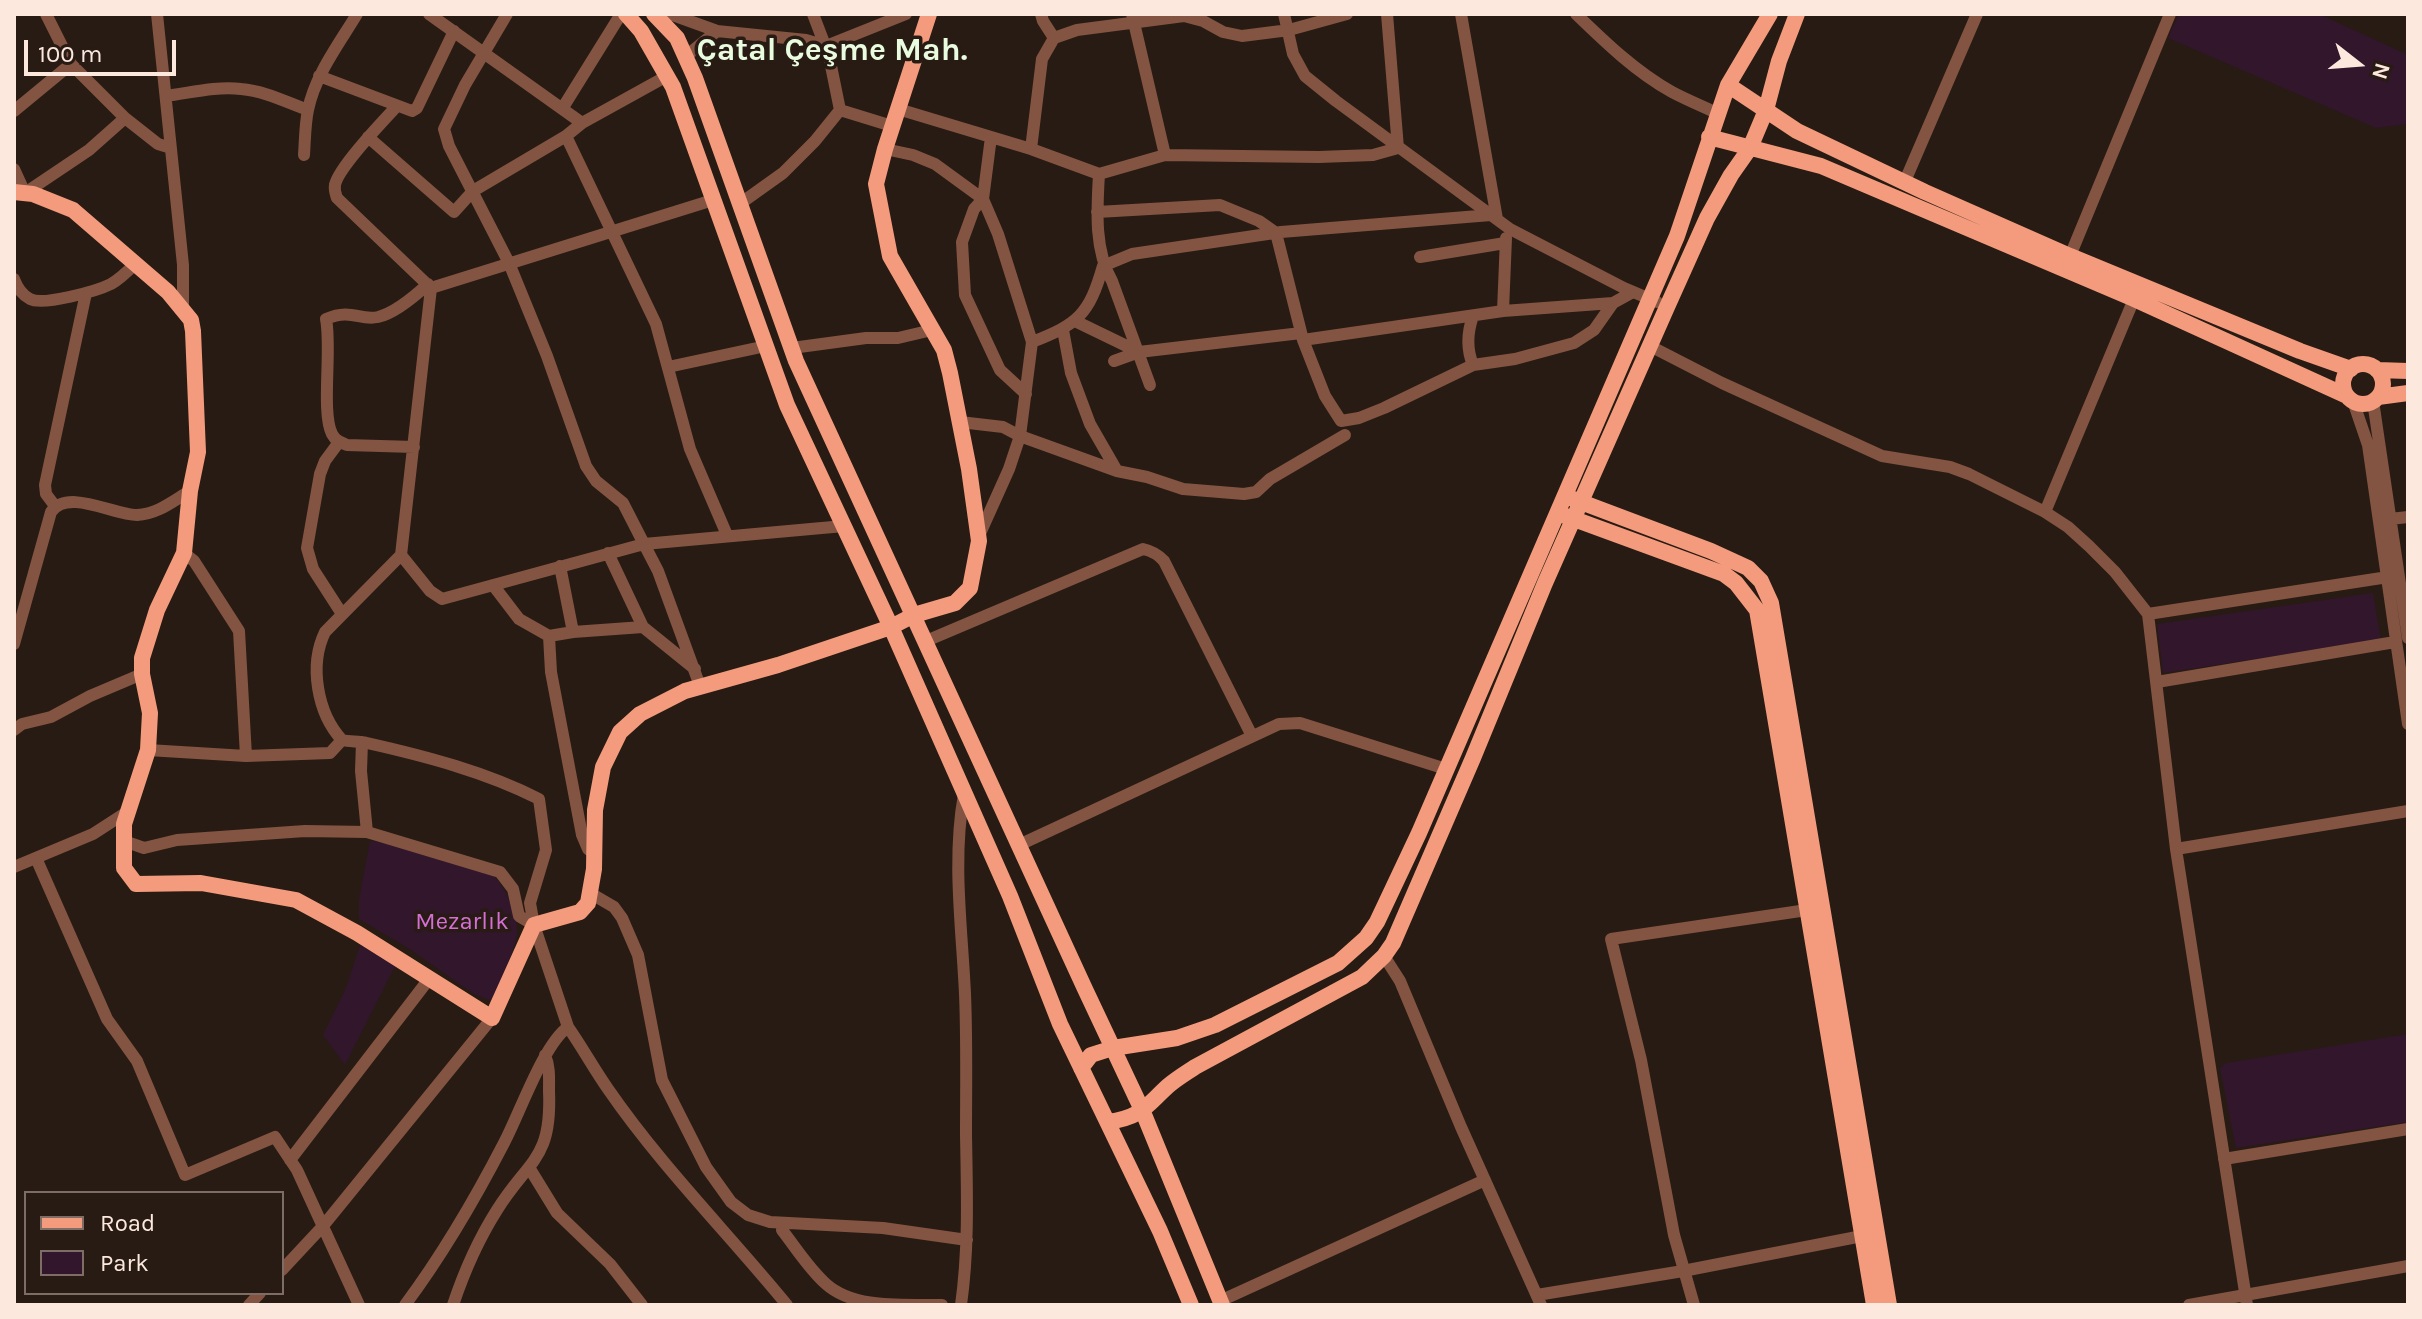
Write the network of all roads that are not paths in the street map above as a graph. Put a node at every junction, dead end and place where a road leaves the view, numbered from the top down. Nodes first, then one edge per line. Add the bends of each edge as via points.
1 (46, 14) edge
2 (157, 14) edge
3 (357, 14) edge
4 (429, 14) edge
5 (507, 14) edge
6 (623, 14) edge
7 (654, 14) edge
8 (670, 14) edge
9 (813, 14) edge
10 (906, 14) edge
11 (929, 14) edge
12 (1041, 14) edge
13 (1284, 14) edge
14 (1347, 14) edge
15 (1387, 14) edge
16 (1461, 14) edge
17 (1576, 14) edge
18 (1770, 14) edge
19 (1797, 14) edge
20 (1977, 14) edge
21 (2170, 14) edge
22 (1133, 19) edge
23 (1289, 30) junction
24 (454, 31) junction
25 (717, 31) junction
26 (1054, 38) junction
27 (826, 46) junction
28 (484, 53) junction
29 (685, 57) junction
30 (71, 64) junction
31 (319, 76) junction
32 (667, 76) junction
33 (1728, 85) junction
34 (166, 96) junction
35 (397, 106) junction
36 (562, 109) junction
37 (898, 109) junction
38 (308, 110) junction
39 (840, 110) junction
40 (1766, 110) junction
41 (14, 111) edge
42 (1717, 113) junction
43 (125, 118) junction
44 (582, 123) junction
45 (892, 126) junction
46 (566, 136) junction
47 (368, 137) junction
48 (991, 137) junction
49 (1709, 137) junction
50 (171, 148) junction
51 (1398, 148) junction
52 (1750, 148) junction
53 (885, 149) junction
54 (1031, 149) junction
55 (304, 155) dead end
56 (1165, 155) junction
57 (14, 169) edge
58 (1099, 174) junction
59 (1905, 181) junction
60 (473, 191) junction
61 (20, 192) edge
62 (983, 199) junction
63 (713, 200) junction
64 (741, 203) junction
65 (1097, 212) junction
66 (1498, 220) junction
67 (612, 232) junction
68 (1276, 233) junction
69 (1505, 243) junction
70 (2070, 256) junction
71 (1420, 257) dead end
72 (509, 263) junction
73 (135, 264) junction
74 (1103, 266) junction
75 (14, 279) edge
76 (429, 286) junction
77 (86, 293) junction
78 (1641, 295) junction
79 (2134, 299) junction
80 (1613, 303) junction
81 (1667, 307) junction
82 (183, 310) junction
83 (1503, 311) junction
84 (1473, 316) junction
85 (1075, 321) junction
86 (932, 330) junction
87 (1063, 330) junction
88 (1302, 336) junction
89 (1032, 342) junction
90 (766, 346) junction
91 (1650, 346) junction
92 (792, 348) junction
93 (1139, 352) junction
94 (1114, 361) dead end
95 (1473, 365) junction
96 (668, 367) junction
97 (2351, 369) junction
98 (2377, 370) junction
99 (2408, 371) edge
100 (1150, 385) dead end
101 (2408, 393) edge
102 (1026, 394) junction
103 (2350, 398) junction
104 (2376, 399) junction
105 (960, 422) junction
106 (1345, 435) dead end
107 (1020, 436) junction
108 (339, 442) junction
109 (414, 447) junction
110 (1117, 471) junction
111 (190, 491) junction
112 (1573, 499) junction
113 (55, 506) junction
114 (2045, 512) junction
115 (1565, 516) junction
116 (2408, 517) edge
117 (2390, 519) junction
118 (844, 526) junction
119 (727, 535) junction
120 (978, 538) junction
121 (644, 544) junction
122 (184, 553) junction
123 (608, 553) junction
124 (401, 555) junction
125 (560, 566) junction
126 (2398, 576) edge
127 (493, 585) junction
128 (342, 614) junction
129 (2148, 614) junction
130 (914, 615) junction
131 (643, 627) junction
132 (891, 627) junction
133 (573, 632) junction
134 (549, 636) junction
135 (2402, 640) edge
136 (926, 641) junction
137 (14, 644) edge
138 (695, 669) junction
139 (142, 674) junction
140 (2157, 682) junction
141 (700, 686) junction
142 (2408, 724) edge
143 (14, 730) edge
144 (1252, 736) junction
145 (342, 740) junction
146 (362, 742) junction
147 (148, 750) junction
148 (246, 756) junction
149 (1446, 769) junction
150 (964, 794) junction
151 (2408, 811) edge
152 (127, 812) junction
153 (367, 832) junction
154 (124, 841) junction
155 (1019, 845) junction
156 (2176, 849) junction
157 (595, 854) junction
158 (36, 858) junction
159 (16, 864) edge
160 (590, 893) junction
161 (1807, 910) junction
162 (534, 925) junction
163 (1384, 956) junction
164 (429, 979) junction
165 (492, 1018) junction
166 (568, 1027) junction
167 (1113, 1048) junction
168 (545, 1055) junction
169 (1081, 1068) junction
170 (1143, 1112) junction
171 (1108, 1122) junction
172 (2408, 1129) edge
173 (2224, 1159) junction
174 (290, 1160) junction
175 (530, 1169) junction
176 (1485, 1180) junction
177 (782, 1223) junction
178 (323, 1226) junction
179 (1862, 1236) junction
180 (967, 1240) junction
181 (2408, 1266) edge
182 (284, 1268) edge
183 (1683, 1271) junction
184 (1539, 1300) edge
185 (2246, 1300) edge
186 (1221, 1303) edge
187 (359, 1305) edge
188 (405, 1305) edge
189 (453, 1305) edge
190 (642, 1305) edge
191 (787, 1305) edge
192 (942, 1305) edge
193 (961, 1305) edge
194 (1191, 1305) edge
195 (1694, 1305) edge
196 (1874, 1305) edge
197 (1889, 1305) edge
198 (2189, 1305) edge

1 - 30 street
2 - 34 street
3 - 31 street
4 - 24 street
5 - 28 street
6 - 32 street via 641,31
6 - 36 street
7 - 29 street via 677,38
8 - 25 street
9 - 27 street
10 - 27 street
11 - 37 street
12 - 26 street
13 - 23 street
14 - 23 street
15 - 51 street
16 - 66 street
17 - 42 street via 1651,80
18 - 33 street
19 - 40 street
20 - 59 street
21 - 70 street
22 - 23 street via 1184,16 1242,36
22 - 26 street
22 - 56 street
23 - 51 street via 1293,54 1305,76
24 - 28 street
24 - 35 street via 417,108
25 - 27 street
25 - 29 street
26 - 54 street via 1042,59
27 - 39 street
28 - 36 street
28 - 60 street via 444,129
29 - 64 street
30 - 41 street
30 - 43 street
31 - 35 street
31 - 38 street
32 - 44 street
32 - 63 street
33 - 40 street
33 - 42 street
34 - 38 street via 243,89
34 - 50 street
35 - 47 street
36 - 44 street
37 - 45 street
37 - 48 street
38 - 55 street
39 - 45 street
39 - 64 street via 783,173
40 - 52 street
40 - 59 street via 1797,131
42 - 49 street
43 - 50 street
43 - 61 street via 89,150
44 - 46 street
45 - 53 street
46 - 60 street
46 - 67 street
47 - 60 street via 454,212
47 - 76 street via 338,177 337,198
48 - 54 street
48 - 62 street
49 - 52 street
49 - 78 street via 1685,213
50 - 82 street
51 - 56 street via 1373,155 1319,157
51 - 66 street
52 - 79 street via 1821,166
52 - 81 street via 1707,218
53 - 62 street via 935,164
53 - 86 street via 876,184 890,256
54 - 58 street
56 - 58 street
57 - 61 street
58 - 65 street
59 - 70 street
60 - 72 street
61 - 73 street via 73,210
62 - 89 street
62 - 102 street via 962,242 965,295 1000,370
63 - 67 street
63 - 90 street
64 - 92 street
65 - 68 street via 1178,215 1220,205
65 - 74 street
66 - 68 street
66 - 69 street
66 - 78 street
67 - 72 street
67 - 96 street via 656,324
68 - 74 street via 1132,254
68 - 88 street
69 - 71 street
69 - 83 street
70 - 97 street
72 - 76 street
72 - 121 street via 586,466 623,503
73 - 77 street via 113,283
73 - 82 street
74 - 85 street via 1097,289
74 - 93 street
75 - 77 street via 31,300
76 - 108 street via 379,317 346,313 326,319 329,425
76 - 109 street
77 - 113 street via 45,485
78 - 80 street
78 - 81 street
78 - 112 street
79 - 103 street
79 - 114 street
80 - 83 street
80 - 95 street via 1594,330 1574,343
81 - 91 street
82 - 111 street via 193,331 198,425
83 - 84 street
84 - 88 street
84 - 95 street via 1468,329
85 - 87 street
85 - 93 street
86 - 92 street
86 - 105 street via 944,350
87 - 89 street
87 - 110 street via 1071,373 1090,424
88 - 93 street
88 - 95 street via 1325,396 1341,421 1384,408
89 - 102 street
90 - 96 street
90 - 118 street via 787,405
91 - 112 street
91 - 114 street via 1882,456 1950,467
92 - 130 street
93 - 94 street
93 - 100 street
96 - 119 street via 690,449
97 - 98 street via 2366,365
97 - 103 street via 2343,384
98 - 99 street
98 - 104 street via 2383,380
101 - 104 street
102 - 107 street
103 - 104 street via 2362,404
103 - 126 street via 2368,445
104 - 117 street
105 - 107 street via 1003,427
105 - 120 street
106 - 110 street via 1256,492 1244,494 1183,489
107 - 110 street
107 - 120 street
108 - 109 street
108 - 128 street via 320,474 307,548 313,569
109 - 124 street
111 - 113 street via 166,507 138,515 89,504
111 - 122 street
112 - 115 street
112 - 197 street via 1748,568 1771,603
113 - 137 street
114 - 129 street via 2089,546
115 - 149 street
115 - 161 street via 1724,574 1757,610
115 - 163 street via 1401,929
116 - 117 street
117 - 126 street
118 - 119 street
118 - 132 street
119 - 121 street
120 - 130 street via 970,588 955,603
121 - 123 street
121 - 138 street
122 - 139 street via 147,637
122 - 148 street via 239,631
123 - 125 street
123 - 131 street
124 - 127 street via 442,599
124 - 128 street
125 - 127 street
125 - 133 street
126 - 129 street
126 - 135 street
127 - 134 street via 519,619
128 - 145 street via 325,632 317,667 323,707
129 - 140 street
130 - 132 street
130 - 136 street
131 - 133 street
131 - 138 street
132 - 141 street
132 - 150 street
133 - 134 street
134 - 157 street via 582,835
135 - 140 street
135 - 142 street
136 - 144 street via 1149,550 1164,561
136 - 155 street
138 - 141 street
139 - 143 street
139 - 147 street via 150,713
140 - 156 street
141 - 157 street via 640,714 620,732 603,767 595,810
144 - 149 street via 1279,724 1300,723
144 - 155 street
145 - 146 street
145 - 148 street via 330,753
146 - 153 street
146 - 162 street via 444,763 539,799 546,850 530,903
147 - 148 street
147 - 152 street
149 - 167 street via 1377,922 1353,951 1215,1025 1177,1038
150 - 169 street
150 - 180 street via 958,868
151 - 156 street
152 - 154 street
152 - 158 street via 93,834
153 - 154 street via 177,840 144,848
153 - 162 street via 500,872 513,889 519,916
154 - 164 street via 124,868 136,884 201,883 296,900
155 - 167 street
156 - 173 street
157 - 160 street
158 - 159 street
158 - 174 street via 107,1019 137,1061 185,1175 275,1137
160 - 162 street via 580,912
160 - 177 street via 619,912 638,955 662,1080 706,1167 739,1209 762,1221
161 - 179 street
161 - 183 street via 1611,939
162 - 165 street
162 - 166 street
163 - 170 street via 1345,987 1195,1067
163 - 176 street via 1400,981
164 - 165 street
164 - 174 street
165 - 178 street
166 - 168 street
166 - 191 street via 607,1089
167 - 169 street via 1091,1055
167 - 170 street
168 - 175 street via 549,1124
168 - 188 street via 496,1157
169 - 171 street
170 - 171 street
170 - 186 street
171 - 194 street
172 - 173 street
173 - 185 street
174 - 178 street
175 - 189 street via 487,1226
175 - 190 street via 557,1213 610,1264
176 - 184 street
176 - 186 street
177 - 180 street via 883,1228
177 - 192 street via 817,1276 842,1295
178 - 182 street
178 - 187 street
179 - 183 street
179 - 196 street
180 - 193 street
181 - 185 street
183 - 184 street
183 - 195 street
185 - 198 street

